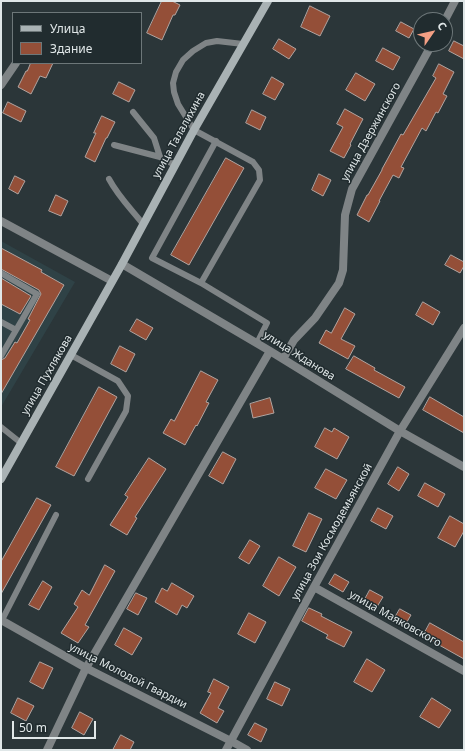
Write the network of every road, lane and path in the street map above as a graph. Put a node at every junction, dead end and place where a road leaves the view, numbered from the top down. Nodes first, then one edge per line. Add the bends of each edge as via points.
1 (268, 1) edge
2 (455, 1) edge
3 (449, 12) edge
4 (242, 44) junction
5 (428, 52) edge
6 (15, 64) edge
7 (1, 85) edge
8 (133, 112) dead end
9 (194, 130) junction
10 (216, 142) junction
11 (114, 145) dead end
12 (160, 157) junction
13 (175, 165) junction
14 (109, 179) dead end
15 (1, 221) edge
16 (143, 224) junction
17 (122, 264) junction
18 (1, 273) edge
19 (112, 281) junction
20 (201, 283) junction
21 (1, 322) edge
22 (464, 328) edge
23 (16, 330) junction
24 (257, 343) junction
25 (270, 350) junction
26 (71, 355) junction
27 (1, 356) edge
28 (283, 359) junction
29 (1, 427) edge
30 (400, 431) junction
31 (21, 443) junction
32 (464, 467) edge
33 (1, 479) edge
34 (88, 479) dead end
35 (56, 515) dead end
36 (314, 587) junction
37 (1, 620) edge
38 (86, 668) junction
39 (464, 671) edge
40 (231, 741) junction
41 (47, 750) edge
42 (226, 750) edge
43 (247, 750) edge

1 - 4 street, улица Талалихина
2 - 3 street
4 - 9 street, улица Талалихина
4 - 9 lane via 217,41 206,43 183,60 176,72 174,92 178,104
5 - 28 street, улица Дзержинского via 352,189 345,215 343,270 339,283 315,318 294,340
6 - 7 street
8 - 12 lane via 154,138
9 - 10 lane
9 - 13 street, улица Талалихина
10 - 20 lane via 253,162 260,180
10 - 20 lane via 152,258
11 - 12 lane
12 - 13 lane
13 - 16 street, улица Талалихина
14 - 16 lane
15 - 19 street
16 - 17 street, улица Талалихина
17 - 19 street, улица Талалихина
17 - 24 street, улица Жданова
18 - 23 lane via 37,294
19 - 26 street, улица Пухлякова
20 - 24 lane via 267,323
21 - 23 lane
22 - 30 street, улица Зои Космодемьянской
23 - 27 lane
24 - 25 street, улица Жданова
25 - 28 street, улица Жданова
25 - 38 street
26 - 31 street, улица Пухлякова
26 - 34 lane via 118,381 128,396 126,411
28 - 30 street, улица Жданова
29 - 31 lane
30 - 32 street, улица Жданова
30 - 36 street, улица Зои Космодемьянской
31 - 33 street, улица Пухлякова
35 - 37 lane
36 - 39 street, улица Маяковского
36 - 40 street, улица Зои Космодемьянской
37 - 38 street, улица Молодой Гвардии
38 - 40 street, улица Молодой Гвардии
38 - 41 street
40 - 42 street, улица Зои Космодемьянской
40 - 43 street, улица Молодой Гвардии

